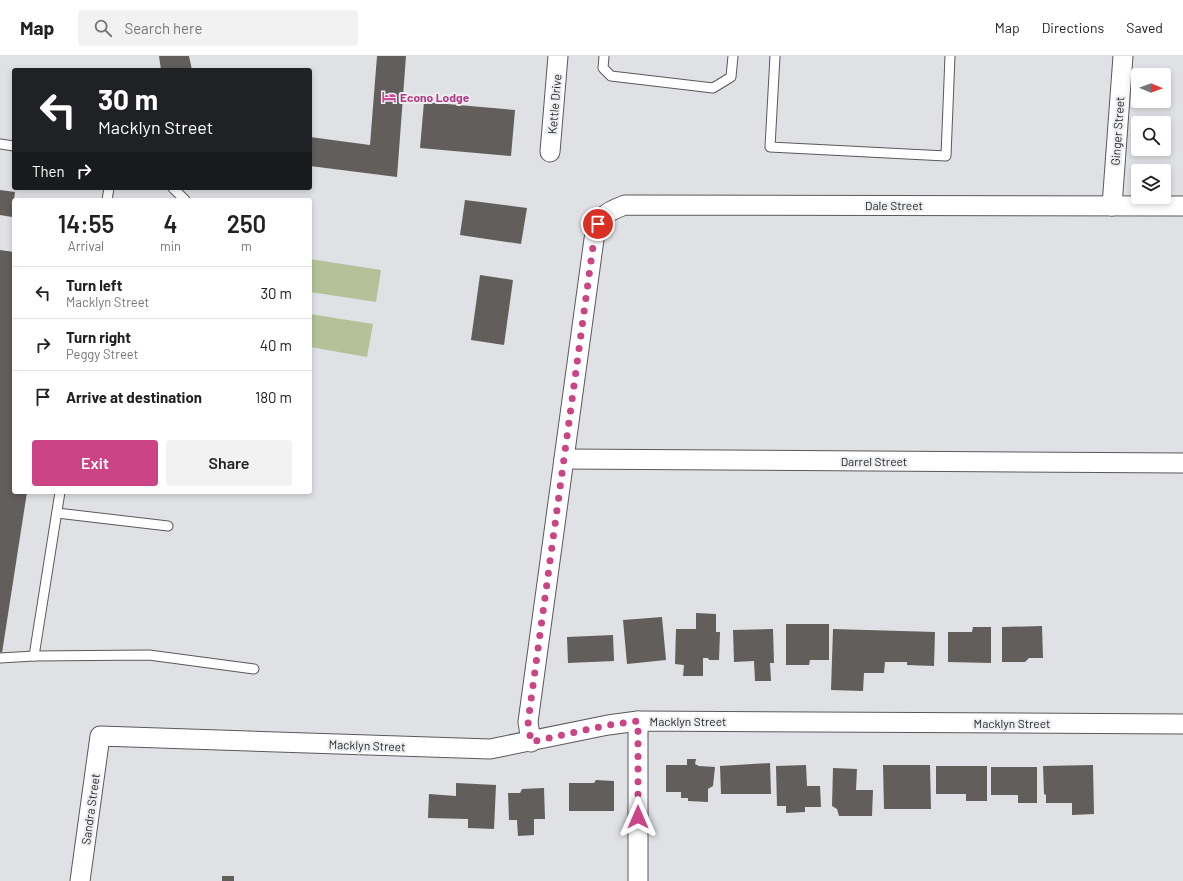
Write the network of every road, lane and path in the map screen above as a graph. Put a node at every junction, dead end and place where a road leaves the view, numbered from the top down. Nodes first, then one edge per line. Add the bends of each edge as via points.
1 (558, 56) edge
2 (604, 56) edge
3 (732, 56) edge
4 (775, 56) edge
5 (950, 56) edge
6 (1123, 56) edge
7 (0, 144) edge
8 (12, 146) edge
9 (550, 152) dead end
10 (174, 190) edge
11 (183, 198) edge
12 (1112, 206) junction
13 (1183, 206) edge
14 (564, 459) junction
15 (1183, 462) edge
16 (60, 494) edge
17 (57, 513) junction
18 (168, 526) dead end
19 (34, 656) junction
20 (0, 658) edge
21 (254, 669) dead end
22 (638, 721) junction
23 (1183, 724) edge
24 (100, 736) joint
25 (531, 742) junction
26 (80, 881) edge
27 (638, 881) edge

1 - 9 street, Kettle Drive
2 - 3 lane via 603,68 611,76 714,88 731,77
4 - 5 lane via 770,147 946,156
6 - 12 street, Ginger Street
7 - 8 lane
10 - 11 lane
12 - 13 street, Dale Street
12 - 14 street, Dale Street via 625,205 607,212 598,224 594,239
14 - 15 street, Darrel Street
14 - 25 street via 528,722
16 - 17 lane
17 - 18 lane
17 - 19 lane
19 - 20 lane
19 - 21 lane via 149,655
22 - 23 street, Macklyn Street
22 - 25 street, Macklyn Street
22 - 27 street
24 - 25 street, Macklyn Street via 490,749
24 - 26 street, Sandra Street

